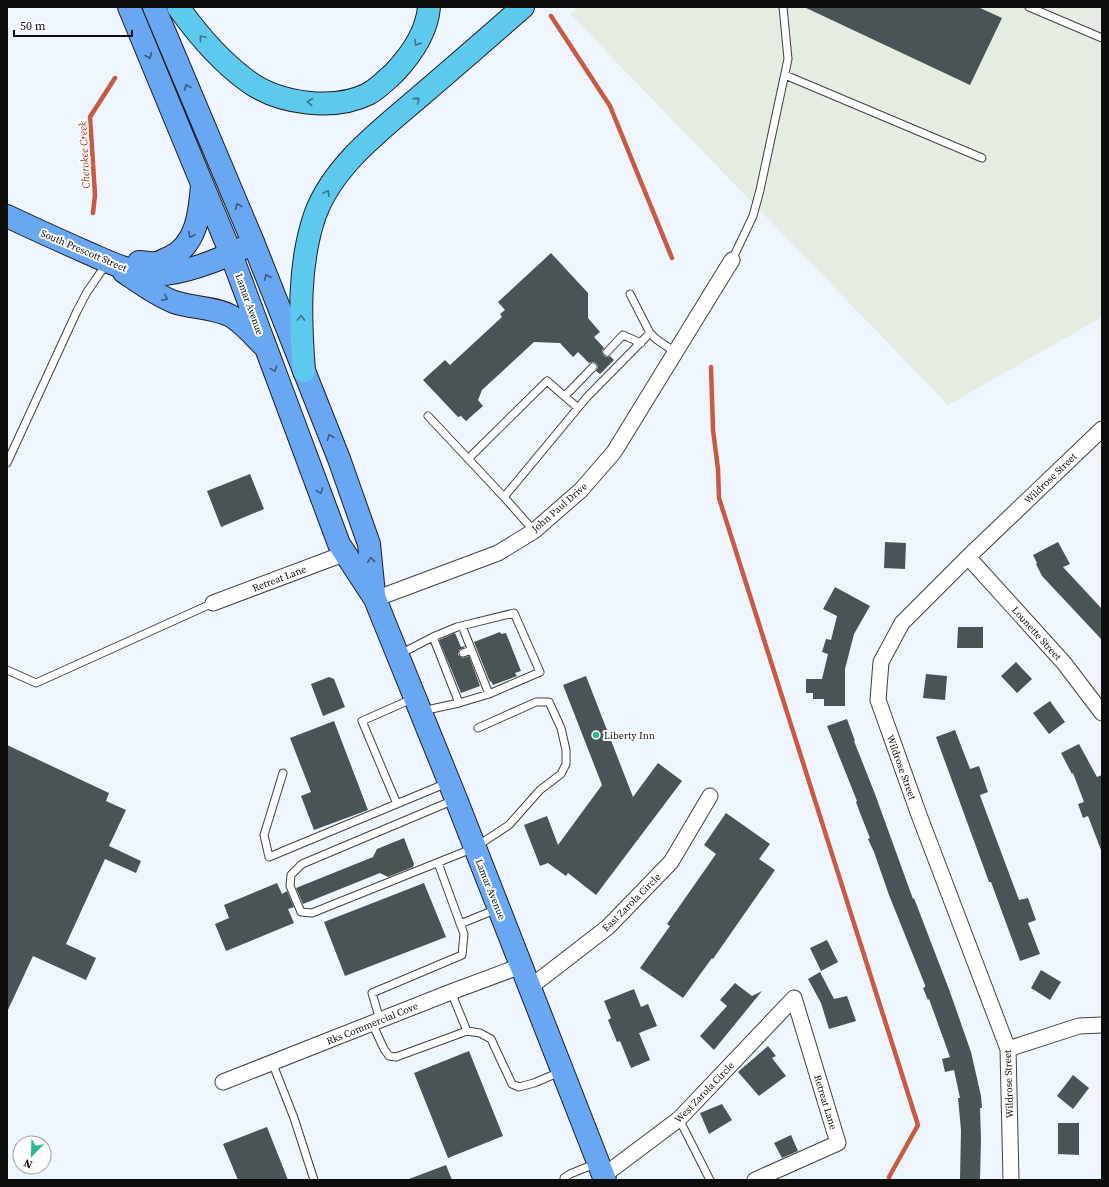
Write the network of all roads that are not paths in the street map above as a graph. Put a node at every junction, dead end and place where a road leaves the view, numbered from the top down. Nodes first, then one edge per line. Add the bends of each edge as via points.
1 (129, 7) edge
2 (154, 7) edge
3 (178, 7) edge
4 (429, 7) edge
5 (523, 7) edge
6 (783, 7) edge
7 (1029, 7) edge
8 (1102, 38) edge
9 (785, 75) junction
10 (982, 158) dead end
11 (202, 184) junction
12 (7, 216) edge
13 (253, 242) junction
14 (232, 254) junction
15 (732, 260) joint
16 (108, 262) junction
17 (630, 294) dead end
18 (650, 333) junction
19 (641, 343) junction
20 (267, 349) junction
21 (607, 352) dead end
22 (675, 352) junction
23 (593, 367) dead end
24 (304, 371) junction
25 (565, 396) junction
26 (578, 408) junction
27 (428, 416) dead end
28 (1102, 429) edge
29 (468, 459) junction
30 (7, 463) edge
31 (504, 497) junction
32 (534, 531) junction
33 (346, 553) junction
34 (968, 557) junction
35 (375, 599) junction
36 (213, 603) joint
37 (462, 626) junction
38 (433, 637) junction
39 (471, 650) junction
40 (464, 653) dead end
41 (398, 655) junction
42 (7, 670) edge
43 (479, 670) junction
44 (472, 674) dead end
45 (489, 694) junction
46 (459, 703) junction
47 (418, 705) junction
48 (1102, 713) edge
49 (478, 728) dead end
50 (283, 773) dead end
51 (452, 791) junction
52 (710, 796) dead end
53 (397, 804) junction
54 (474, 848) junction
55 (438, 863) junction
56 (498, 908) junction
57 (460, 924) junction
58 (522, 966) junction
59 (529, 988) junction
60 (451, 992) junction
61 (794, 998) joint
62 (376, 1021) junction
63 (1102, 1025) edge
64 (467, 1031) junction
65 (1008, 1049) junction
66 (272, 1062) junction
67 (562, 1072) junction
68 (223, 1082) dead end
69 (680, 1119) junction
70 (602, 1173) edge
71 (314, 1180) edge
72 (564, 1180) edge
73 (710, 1180) edge
74 (755, 1180) edge
75 (1011, 1180) edge

1 -> 11 main road, Lamar Avenue
13 -> 2 main road, Lamar Avenue
4 -> 3 highway via 422,34 400,67 384,83 368,94 325,104 304,102 264,92 249,83 213,50
24 -> 5 highway via 301,335 303,272 308,240 316,214 326,194 352,158 374,137
6 - 9 lane via 788,59
7 - 8 lane
9 - 10 lane
9 - 15 lane via 753,216
11 - 14 main road, Lamar Avenue
11 -> 16 main road via 200,211 194,231 175,255 158,263
12 - 16 main road, South Prescott Street
13 - 14 main road, South Prescott Street
24 -> 13 main road, Lamar Avenue
14 - 16 main road, South Prescott Street via 167,274 132,271
14 - 20 main road, Lamar Avenue
15 - 22 street, John Paul Drive
16 -> 20 main road via 154,292 175,302 230,316 242,324
16 - 30 lane via 77,310
17 - 18 lane
18 - 19 lane
18 - 22 lane
19 - 21 lane via 623,336
19 - 26 lane
20 -> 33 main road, Lamar Avenue via 340,544
22 - 32 street, John Paul Drive via 614,452 581,490
23 - 25 lane
35 -> 24 main road, Lamar Avenue via 369,544
25 - 26 lane
25 - 29 lane via 547,381
26 - 31 lane
27 - 29 lane
28 - 34 street, Wildrose Street
29 - 31 lane
31 - 32 lane
32 - 35 street, John Paul Drive via 498,553
33 - 35 main road, Lamar Avenue
33 - 36 street, Retreat Lane
34 - 48 street, Lounette Street via 1064,664
34 - 65 street, Wildrose Street via 902,623 882,662 878,700
35 - 41 main road, Lamar Avenue
36 - 42 lane via 36,683
37 - 38 lane
37 - 39 lane
37 - 45 lane via 514,613 540,672
38 - 41 lane
38 - 46 lane via 454,681
39 - 40 lane
39 - 43 lane
41 - 47 main road, Lamar Avenue
43 - 44 lane
43 - 45 lane
45 - 46 lane
46 - 47 lane
47 - 51 main road, Lamar Avenue
47 - 53 lane via 362,721
49 - 54 lane via 536,702 549,702 561,728 566,764 561,774 540,790 509,824
50 - 53 lane via 264,834 269,857
51 - 53 lane
51 - 54 main road, Lamar Avenue
51 - 55 lane via 302,864 291,875 290,886 301,912 312,913
52 - 59 street, East Zarola Circle via 671,862 608,927
54 - 55 lane
54 - 56 main road, Lamar Avenue
55 - 57 lane
56 - 57 lane
56 - 58 main road, Lamar Avenue
57 - 62 lane via 464,934 462,955 372,993
58 - 59 main road, Lamar Avenue
58 - 60 street, Rks Commercial Cove
59 - 67 main road, Lamar Avenue
60 - 62 street, Rks Commercial Cove
60 - 64 lane
61 - 69 street, West Zarola Circle
61 - 74 street, Retreat Lane via 838,1143
62 - 64 lane via 384,1049 389,1056 396,1057
62 - 66 street, Rks Commercial Cove
63 - 65 street via 1079,1026
64 - 67 lane via 491,1038 512,1084 519,1088
65 - 75 street, Wildrose Street
66 - 68 street, Rks Commercial Cove
66 - 71 lane
67 - 70 main road, Lamar Avenue
69 - 70 street, West Zarola Circle
69 - 73 lane
70 - 72 lane via 570,1174

